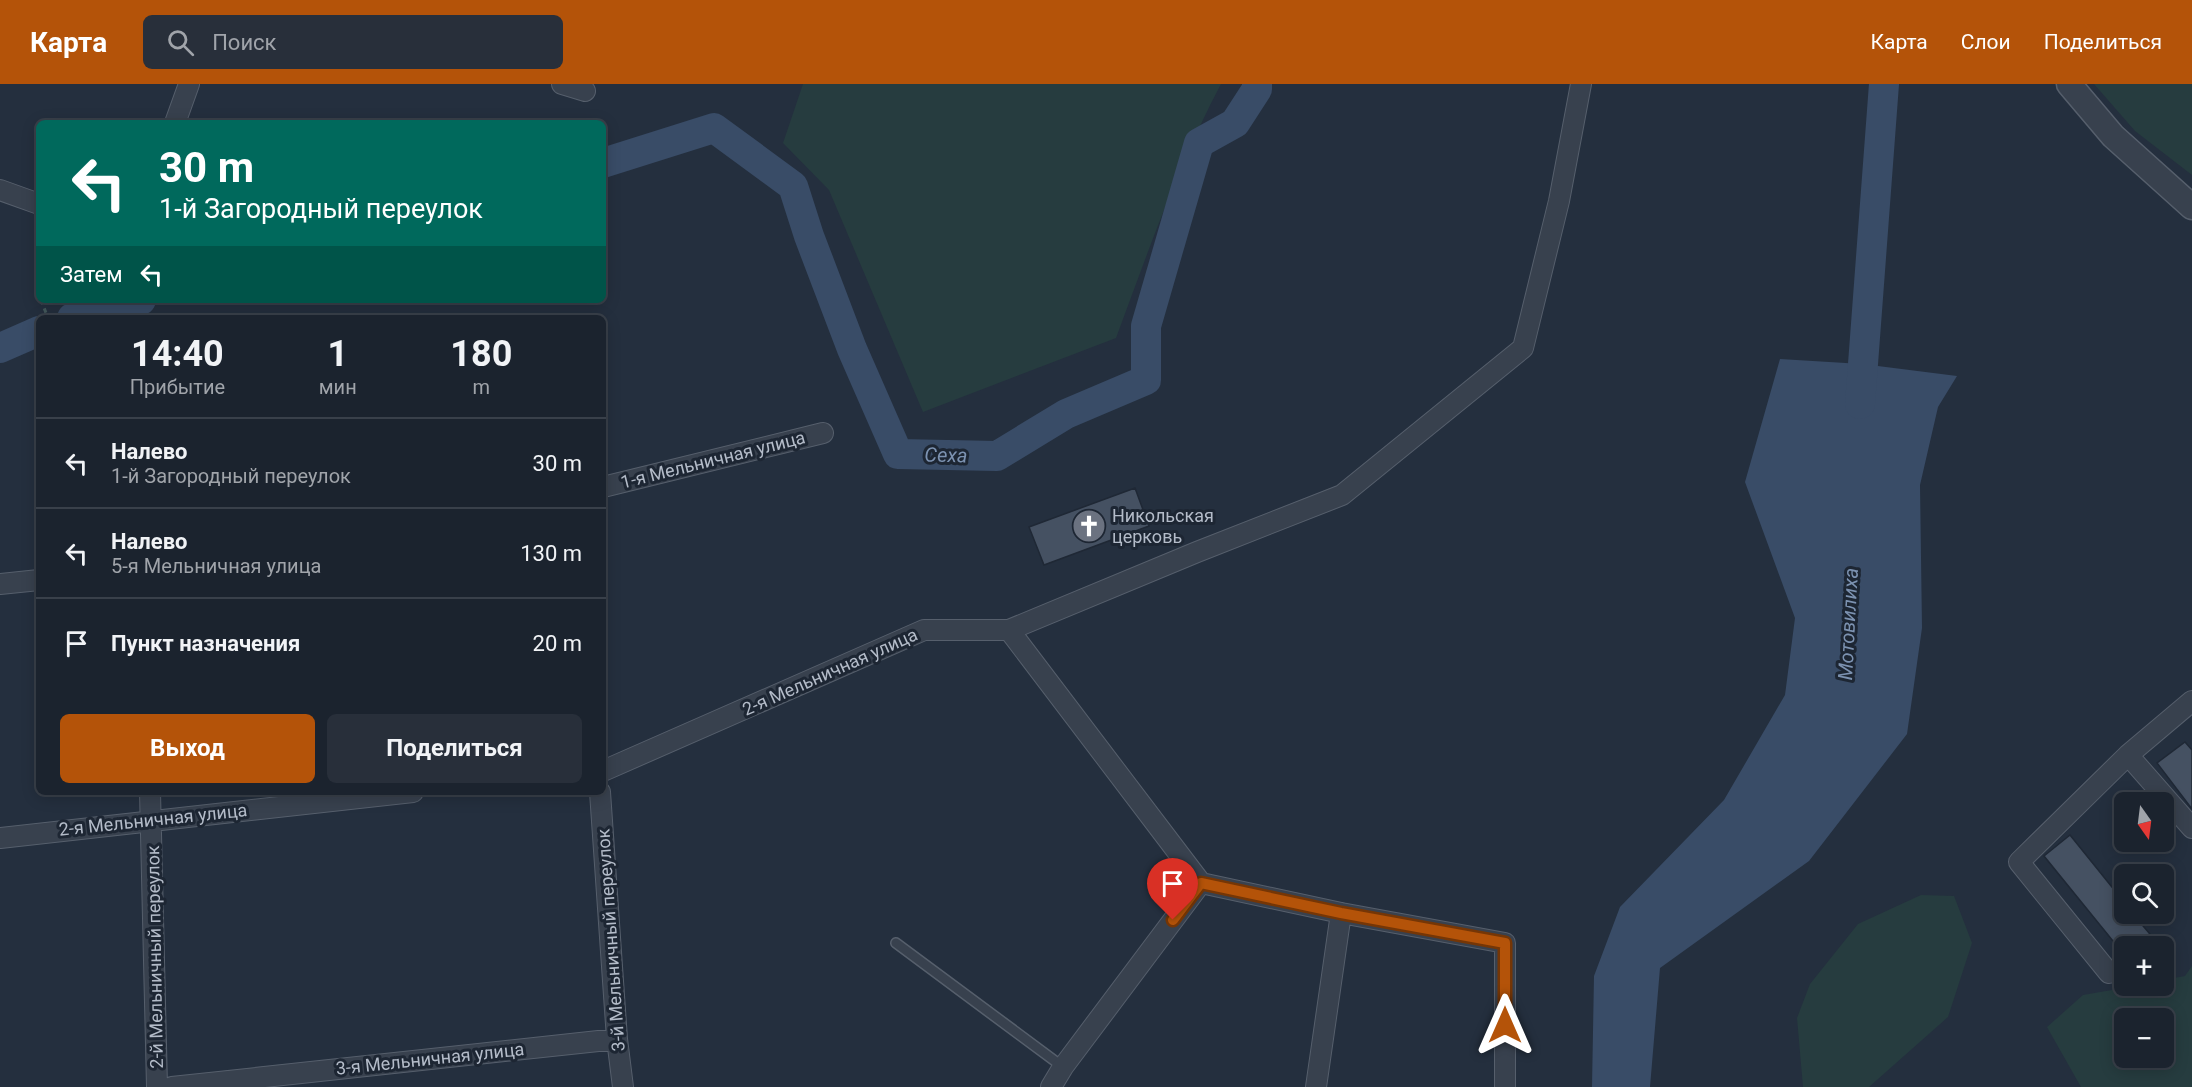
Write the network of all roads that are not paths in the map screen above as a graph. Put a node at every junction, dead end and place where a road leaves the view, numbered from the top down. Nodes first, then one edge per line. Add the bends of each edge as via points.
1 (189, 84) edge
2 (562, 84) edge
3 (1581, 84) edge
4 (2069, 84) edge
5 (585, 91) dead end
6 (176, 120) edge
7 (0, 190) edge
8 (36, 203) edge
9 (2192, 207) edge
10 (823, 433) dead end
11 (606, 486) edge
12 (36, 580) edge
13 (0, 584) edge
14 (1009, 630) junction
15 (2192, 701) edge
16 (2128, 755) junction
17 (606, 770) edge
18 (150, 795) edge
19 (385, 795) edge
20 (600, 795) edge
21 (152, 820) junction
22 (2192, 828) edge
23 (0, 838) edge
24 (1201, 883) junction
25 (1341, 913) junction
26 (896, 943) dead end
27 (2109, 973) dead end
28 (617, 1039) junction
29 (1063, 1067) junction
30 (157, 1087) edge
31 (172, 1087) edge
32 (623, 1087) edge
33 (1051, 1087) edge
34 (1316, 1087) edge
35 (1505, 1087) edge

1 - 6 street
2 - 5 street
3 - 14 street, 2-я Мельничная улица via 1559,201 1522,348 1342,495
4 - 9 street via 2113,136
7 - 8 street
10 - 11 street, 1-я Мельничная улица
12 - 13 street
14 - 17 street, 2-я Мельничная улица via 924,630
14 - 24 street
15 - 16 street
16 - 22 street
16 - 27 street via 2019,862
18 - 21 street, 2-й Мельничный переулок
19 - 21 street, 2-я Мельничная улица
20 - 28 street, 3-й Мельничный переулок
21 - 23 street, 2-я Мельничная улица
21 - 30 street, 2-й Мельничный переулок
24 - 25 street
24 - 29 street
25 - 34 street
25 - 35 street via 1505,943
26 - 29 lane
28 - 31 street, 3-я Мельничная улица
28 - 32 street, 3-й Мельничный переулок
29 - 33 street

